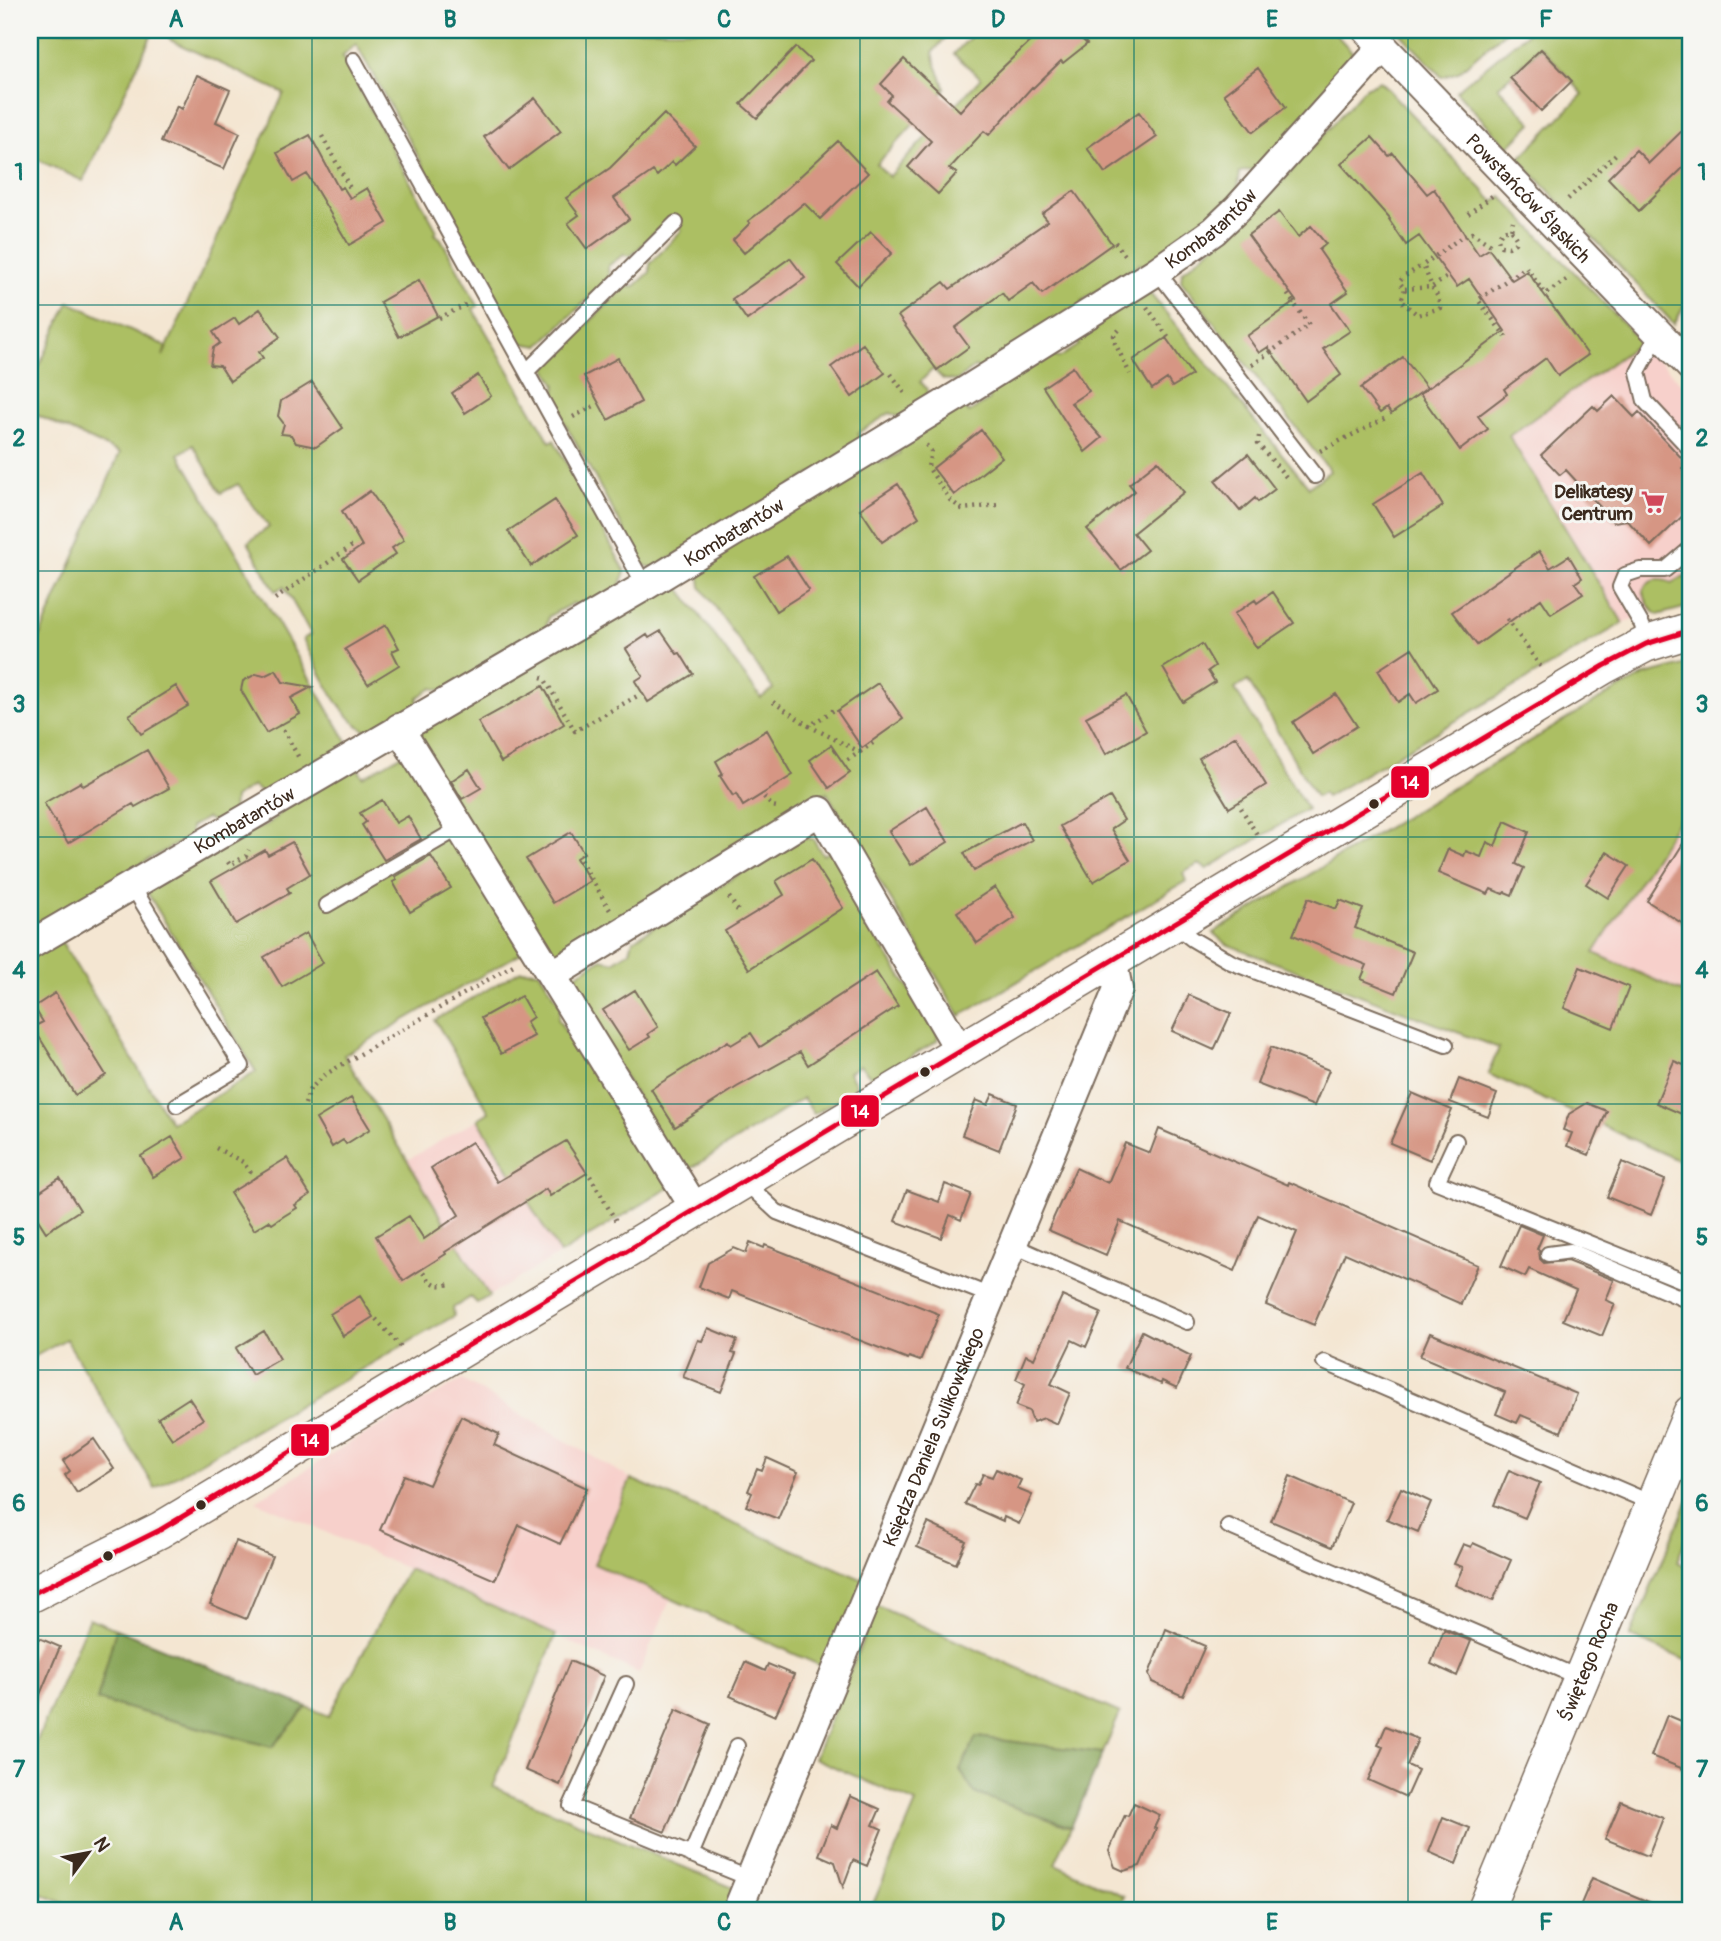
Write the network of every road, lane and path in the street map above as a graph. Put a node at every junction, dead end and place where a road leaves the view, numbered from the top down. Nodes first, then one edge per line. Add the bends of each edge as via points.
1 (1375, 38) edge
2 (354, 60) dead end
3 (322, 136) dead end
4 (1618, 152) dead end
5 (350, 188) dead end
6 (1529, 198) junction
7 (1548, 218) junction
8 (676, 223) dead end
9 (1511, 230) junction
10 (1495, 246) junction
11 (1423, 265) junction
12 (1157, 271) junction
13 (1446, 278) dead end
14 (1133, 286) junction
15 (1432, 287) junction
16 (1405, 289) junction
17 (1286, 292) dead end
18 (1545, 294) dead end
19 (485, 295) junction
20 (439, 318) dead end
21 (1121, 329) dead end
22 (1659, 333) junction
23 (1506, 337) dead end
24 (1170, 340) dead end
25 (1691, 367) edge
26 (1246, 369) dead end
27 (527, 371) junction
28 (1130, 374) dead end
29 (1388, 417) dead end
30 (1691, 450) edge
31 (1303, 460) junction
32 (928, 467) dead end
33 (1315, 476) dead end
34 (998, 505) dead end
35 (355, 544) dead end
36 (1691, 548) edge
37 (645, 586) junction
38 (275, 599) dead end
39 (1507, 619) dead end
40 (1691, 631) edge
41 (1646, 644) junction
42 (537, 676) dead end
43 (1548, 677) dead end
44 (639, 695) dead end
45 (773, 702) dead end
46 (834, 710) dead end
47 (280, 724) dead end
48 (809, 726) junction
49 (399, 728) junction
50 (873, 743) dead end
51 (860, 752) junction
52 (844, 763) dead end
53 (311, 780) junction
54 (1241, 808) dead end
55 (461, 827) junction
56 (1265, 848) dead end
57 (580, 859) dead end
58 (131, 884) junction
59 (327, 905) dead end
60 (1172, 923) junction
61 (624, 932) junction
62 (30, 945) edge
63 (1112, 960) junction
64 (545, 963) junction
65 (1446, 1045) dead end
66 (960, 1051) junction
67 (305, 1104) dead end
68 (177, 1105) dead end
69 (1456, 1141) dead end
70 (216, 1148) dead end
71 (590, 1176) dead end
72 (256, 1180) dead end
73 (744, 1181) junction
74 (696, 1210) junction
75 (622, 1232) dead end
76 (1012, 1245) junction
77 (1548, 1254) dead end
78 (423, 1273) dead end
79 (453, 1283) dead end
80 (1691, 1284) edge
81 (991, 1296) junction
82 (1691, 1302) edge
83 (376, 1319) dead end
84 (1188, 1322) dead end
85 (410, 1359) dead end
86 (1324, 1362) dead end
87 (1691, 1413) edge
88 (1654, 1504) junction
89 (1228, 1526) dead end
90 (30, 1595) edge
91 (1581, 1678) junction
92 (626, 1684) dead end
93 (737, 1746) dead end
94 (691, 1855) junction
95 (751, 1879) junction
96 (737, 1911) edge
97 (1485, 1911) edge

1 - 6 street, Powstańców Śląskich
1 - 12 street, Kombatantów via 1238,208
2 - 19 lane
3 - 5 path
4 - 7 path
6 - 7 street, Powstańców Śląskich
6 - 9 path via 1514,217
7 - 22 street, Powstańców Śląskich
8 - 27 lane
9 - 10 path via 1500,233
9 - 10 path via 1515,243
10 - 11 path via 1472,233
11 - 15 path
11 - 16 path via 1399,282
12 - 14 street, Kombatantów
12 - 31 lane
13 - 15 path
14 - 24 path
14 - 37 street, Kombatantów
15 - 16 path
15 - 16 path via 1440,308 1423,315 1401,301
17 - 26 path via 1309,325
18 - 23 path via 1526,267 1478,300
19 - 20 path
19 - 27 lane
21 - 28 path via 1114,335 1115,343
22 - 25 street, Powstańców Śląskich
22 - 30 lane via 1638,372 1645,401
27 - 37 lane
29 - 31 path
31 - 33 lane
32 - 34 path via 950,500 962,509
35 - 38 path
36 - 41 lane via 1665,570 1625,575 1620,587 1642,625
37 - 49 street, Kombatantów
39 - 43 path
40 - 41 street
41 - 60 street
42 - 44 path via 544,678 575,731
45 - 48 path
46 - 48 path
47 - 53 path
48 - 51 path
49 - 53 street, Kombatantów
49 - 55 street
50 - 51 path
51 - 52 path
53 - 58 street, Kombatantów
54 - 56 path
55 - 59 lane
55 - 64 street
57 - 61 path
58 - 62 street, Kombatantów
58 - 68 lane via 242,1066
60 - 63 street
60 - 65 lane via 1231,962
61 - 64 street
61 - 66 street via 820,811
63 - 66 street
63 - 76 street, Księdza Daniela Sulikowskiego via 1118,989
64 - 67 path via 326,1074 310,1089
64 - 74 street
66 - 73 street
69 - 80 lane via 1437,1182
70 - 72 path via 243,1162
71 - 75 path
73 - 74 street
73 - 81 lane via 778,1212
74 - 90 street via 160,1530
76 - 81 street, Księdza Daniela Sulikowskiego
76 - 84 lane
77 - 82 lane via 1571,1251
78 - 79 path via 434,1286
81 - 95 street, Księdza Daniela Sulikowskiego
83 - 85 path
86 - 88 lane
87 - 88 street, Świętego Rocha
88 - 91 street, Świętego Rocha
89 - 91 lane
91 - 97 street, Świętego Rocha
92 - 94 lane via 571,1806
93 - 94 lane
94 - 95 lane
95 - 96 street, Księdza Daniela Sulikowskiego

